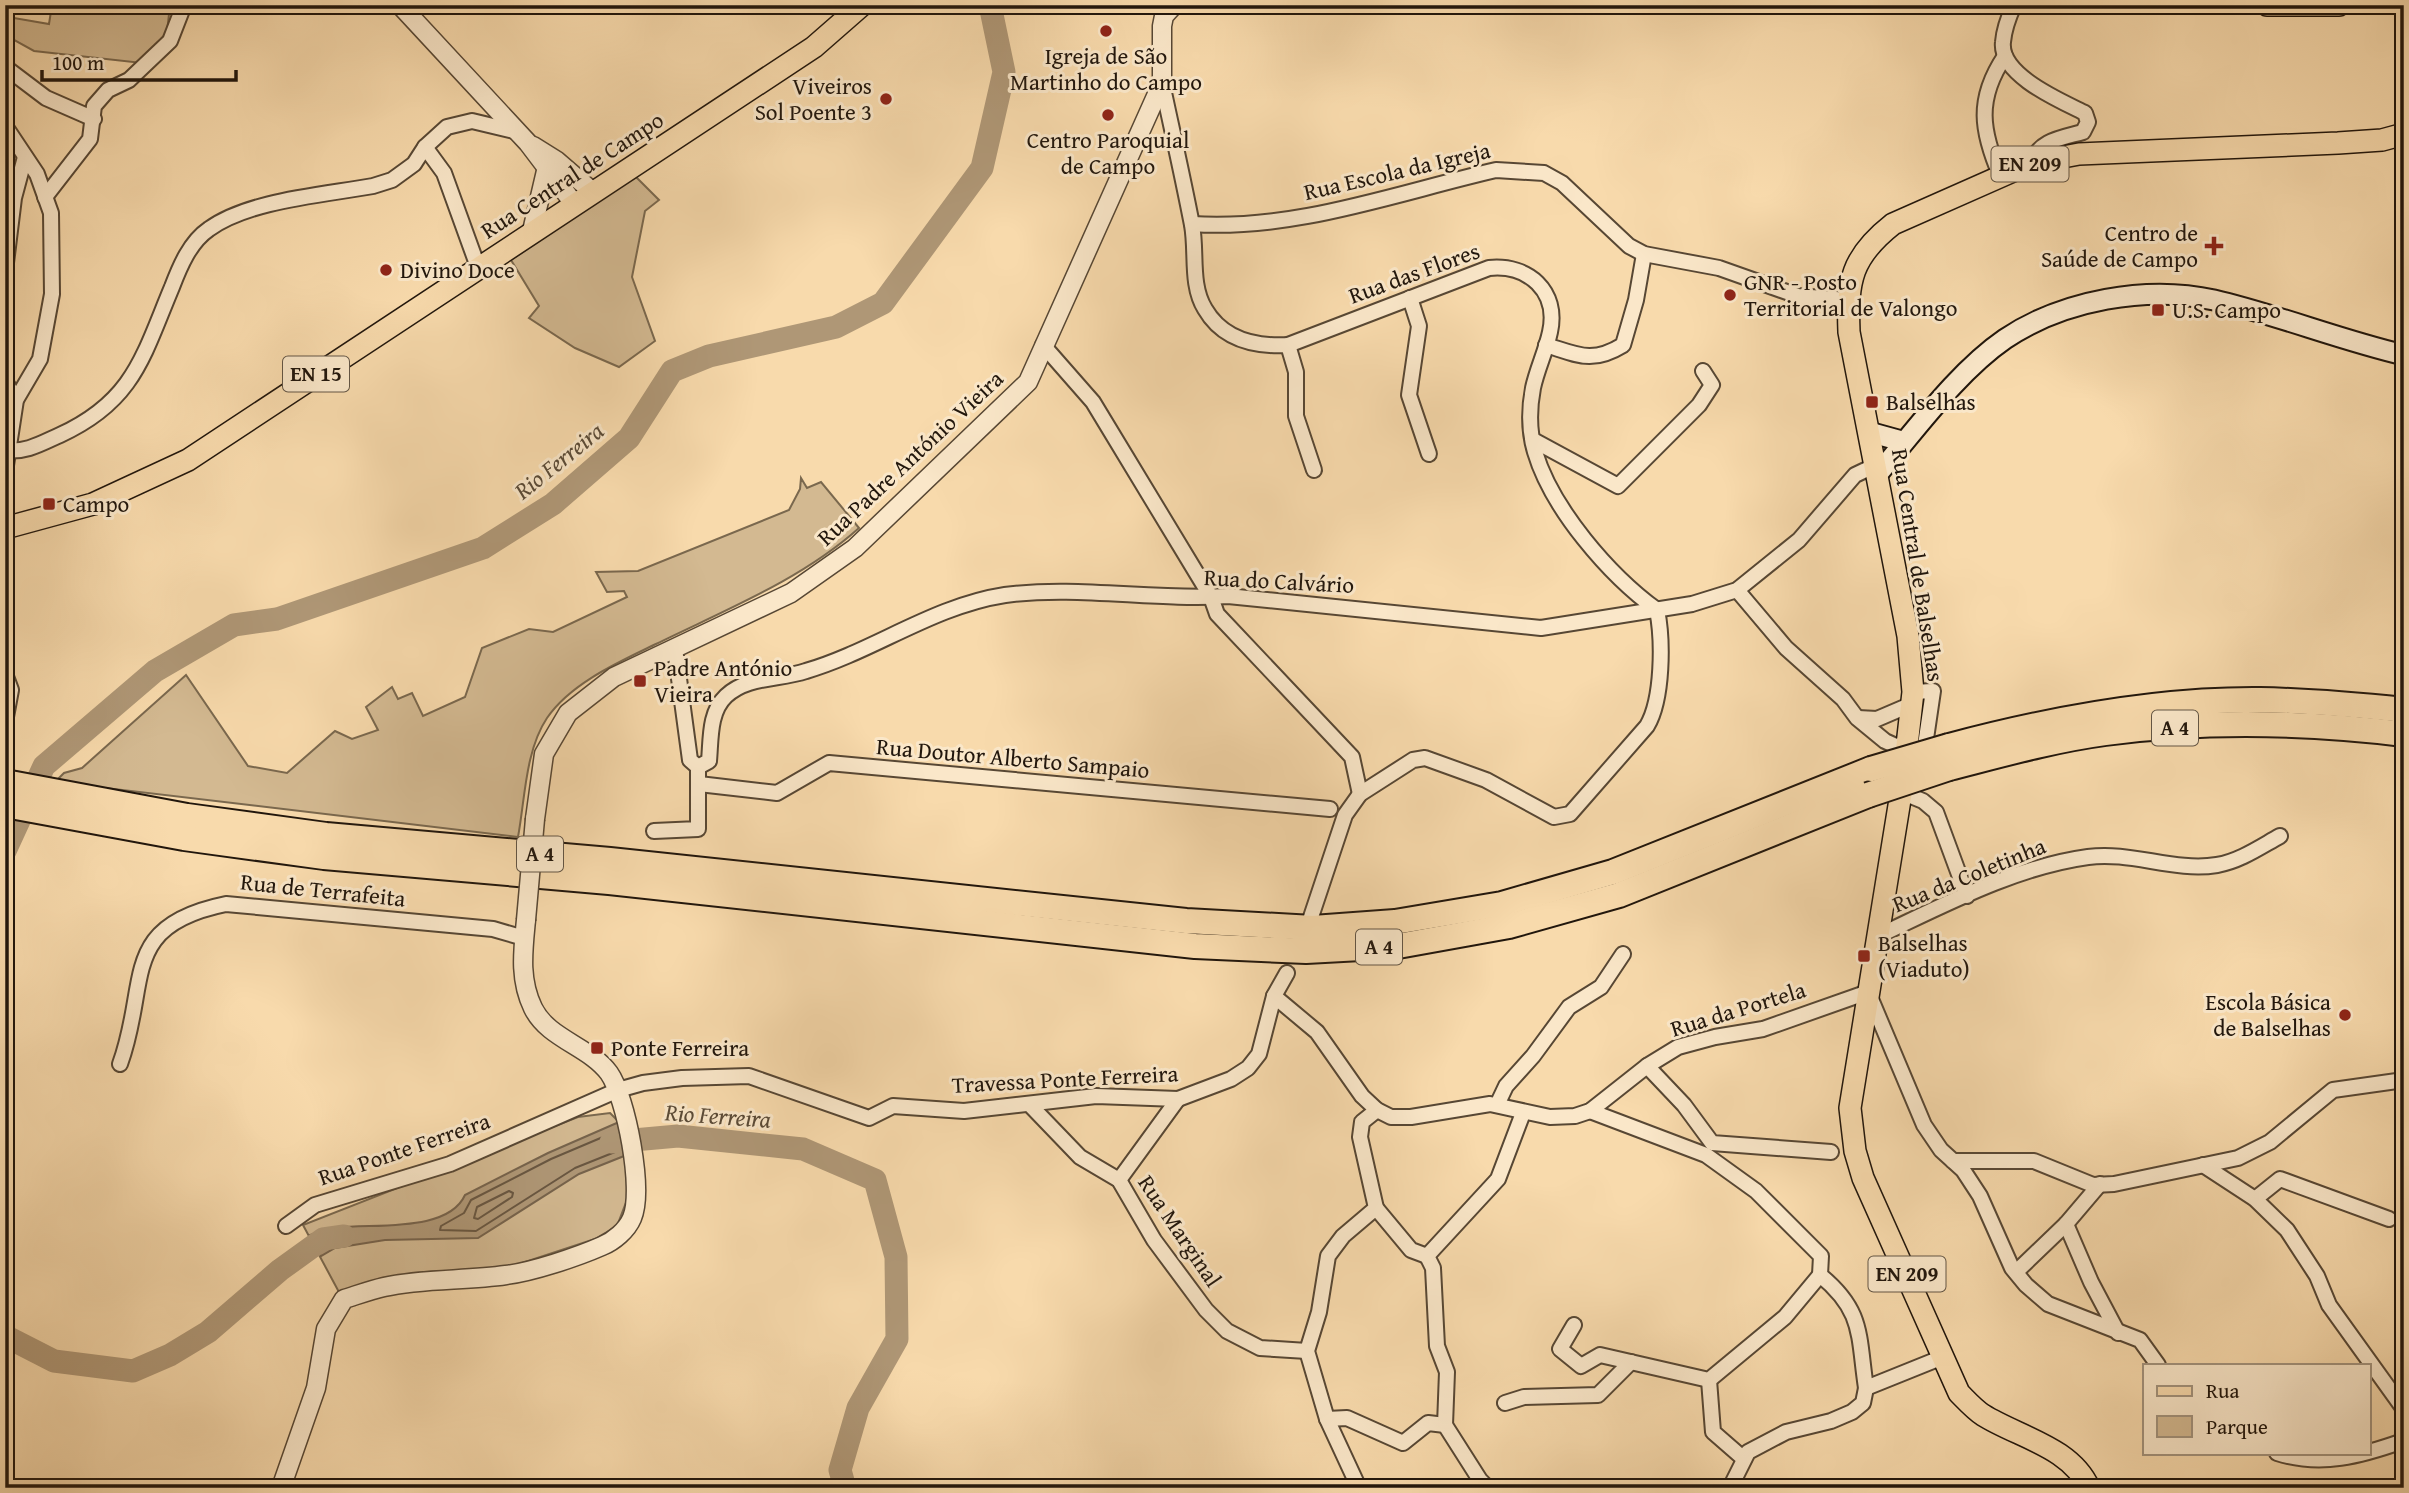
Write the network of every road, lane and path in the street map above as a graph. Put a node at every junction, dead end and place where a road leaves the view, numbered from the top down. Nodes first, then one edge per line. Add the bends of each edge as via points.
1 (184, 5) edge
2 (400, 5) edge
3 (862, 5) edge
4 (1174, 5) edge
5 (2014, 5) edge
6 (2267, 5) edge
7 (2339, 5) edge
8 (2005, 55) junction
9 (5, 67) edge
10 (1162, 83) junction
11 (94, 119) junction
12 (5, 126) edge
13 (2404, 134) edge
14 (523, 138) junction
15 (425, 147) junction
16 (24, 157) junction
17 (2031, 163) junction
18 (546, 171) junction
19 (2001, 177) junction
20 (594, 192) junction
21 (45, 197) junction
22 (575, 205) junction
23 (1192, 225) junction
24 (532, 231) junction
25 (1644, 254) junction
26 (478, 267) junction
27 (5, 271) edge
28 (1410, 298) junction
29 (1848, 300) junction
30 (1043, 345) junction
31 (1288, 345) junction
32 (1546, 345) junction
33 (2404, 355) edge
34 (1703, 371) dead end
35 (5, 381) edge
36 (16, 400) junction
37 (1916, 430) junction
38 (1533, 440) junction
39 (6, 450) edge
40 (1429, 454) dead end
41 (1874, 455) junction
42 (1314, 470) dead end
43 (5, 472) edge
44 (5, 528) edge
45 (1737, 590) junction
46 (1211, 597) junction
47 (1657, 610) junction
48 (675, 649) junction
49 (5, 674) edge
50 (1920, 695) junction
51 (2404, 710) edge
52 (1857, 719) junction
53 (5, 722) edge
54 (2404, 734) edge
55 (1908, 743) junction
56 (1949, 757) junction
57 (698, 767) junction
58 (5, 782) edge
59 (699, 784) junction
60 (1360, 794) junction
61 (1910, 795) junction
62 (5, 806) edge
63 (1331, 809) dead end
64 (104, 813) junction
65 (654, 831) dead end
66 (2280, 836) dead end
67 (1967, 896) junction
68 (1311, 918) dead end
69 (525, 929) junction
70 (1878, 936) junction
71 (1623, 954) dead end
72 (1287, 973) dead end
73 (1868, 992) junction
74 (1274, 996) junction
75 (120, 1064) dead end
76 (1647, 1066) junction
77 (2404, 1080) edge
78 (618, 1090) junction
79 (1178, 1099) junction
80 (1030, 1105) junction
81 (1497, 1105) junction
82 (1377, 1110) junction
83 (1590, 1111) junction
84 (1524, 1114) junction
85 (1709, 1149) junction
86 (1831, 1152) dead end
87 (1953, 1161) junction
88 (2203, 1165) junction
89 (1119, 1181) junction
90 (2100, 1184) junction
91 (2255, 1199) junction
92 (1376, 1208) junction
93 (2389, 1219) dead end
94 (2066, 1224) junction
95 (286, 1226) dead end
96 (1427, 1256) junction
97 (2016, 1272) junction
98 (1820, 1275) junction
99 (1574, 1325) dead end
100 (2118, 1333) junction
101 (1307, 1351) junction
102 (1943, 1357) junction
103 (1630, 1362) junction
104 (2157, 1364) edge
105 (1709, 1380) junction
106 (1866, 1388) junction
107 (1505, 1403) dead end
108 (2404, 1408) edge
109 (1327, 1419) junction
110 (1446, 1424) junction
111 (2404, 1442) edge
112 (2370, 1453) edge
113 (2282, 1454) edge
114 (2366, 1454) edge
115 (1744, 1459) junction
116 (282, 1488) edge
117 (1359, 1488) edge
118 (1488, 1488) edge
119 (1730, 1488) edge
120 (2089, 1488) edge

1 - 11 street via 170,41 129,80 108,90 94,106
2 - 14 street
3 - 20 main road, Rua Central de Campo / EN 15 via 814,47
4 - 10 street via 1162,26
5 - 8 street via 2002,44
6 - 7 main road
8 - 17 street via 2036,88 2085,113 2088,122 2084,132 2049,142
8 - 19 street via 1993,74 1982,121
9 - 11 street via 46,97
10 - 23 street
10 - 30 street, Rua Padre António Vieira
11 - 21 street via 90,139
12 - 16 street
13 - 17 main road, Rua Central de Balselhas / EN 209 via 2338,143 2079,153
14 - 15 street via 472,121 447,127
14 - 18 street
14 - 20 street
15 - 26 street via 444,173
15 - 39 street via 414,164 392,180 232,215 206,230 183,260 145,356 130,381 91,421 23,452
16 - 21 street via 37,174
16 - 27 street
17 - 19 main road, Rua Central de Balselhas / EN 209
18 - 22 street
18 - 24 street
19 - 29 main road, Rua Central de Balselhas / EN 209 via 1893,224 1874,239 1857,263
20 - 22 main road, Rua Central de Campo / EN 15
21 - 36 street via 51,213 52,294 40,359
22 - 24 main road, Rua Central de Campo / EN 15
23 - 25 street, Rua Escola da Igreja via 1232,227 1293,218 1496,170 1522,169 1562,183 1629,246
23 - 31 street, Rua das Flores via 1196,284 1204,309 1222,330 1243,342
24 - 26 main road, Rua Central de Campo / EN 15
25 - 29 street, Rua Escola da Igreja via 1719,268 1798,296
25 - 32 street via 1623,345 1605,356 1586,358
26 - 44 main road, Rua Central de Campo / EN 15 via 188,460 93,504
28 - 31 street, Rua das Flores
28 - 32 street, Rua das Flores via 1489,268 1523,271 1543,287 1550,310
28 - 40 street via 1419,326 1409,395
29 - 41 main road, Rua Central de Balselhas / EN 209 via 1849,332
30 - 46 street via 1093,402
30 - 48 street, Rua Padre António Vieira via 1028,382 855,548 791,593
31 - 42 street via 1296,372 1296,416
32 - 38 street, Rua das Flores via 1533,388
33 - 37 main road via 2212,300 2157,295 2099,299 2005,339
34 - 38 street via 1712,385 1699,405 1618,486
35 - 36 street
36 - 39 street
37 - 41 main road
37 - 41 main road
38 - 47 street, Rua das Flores via 1572,526
39 - 43 street
41 - 45 street, Rua do Calvário via 1799,540
41 - 50 main road, Rua Central de Balselhas / EN 209
45 - 47 street, Rua do Calvário
45 - 52 street via 1786,648 1843,698
46 - 47 street, Rua do Calvário via 1272,598 1541,628
46 - 57 street, Rua do Calvário via 1005,595 957,607 806,671 740,684 724,698 713,718 709,761
46 - 60 street via 1217,614 1352,757
47 - 60 street via 1661,630 1655,711 1570,814 1554,817 1486,780 1425,758 1413,760
48 - 57 street, Rua do Calvário via 690,760
48 - 69 street, Rua Padre António Vieira, bridge via 614,677 568,713 544,754
49 - 53 street via 11,690
50 - 52 street via 1895,714
50 - 55 main road, Rua Central de Balselhas / EN 209
50 - 61 street
51 - 56 highway, A 4 via 2259,700 2196,702 2100,712
52 - 55 street via 1885,741 1896,746
54 - 56 highway, A 4 via 2274,723 2197,726 2105,733
55 - 61 main road, Rua Central de Balselhas / EN 209
56 - 64 highway, A 4, bridge via 1871,769 1613,872 1502,904 1395,922 1313,928 1186,921 326,835 187,816
56 - 64 highway, A 4, bridge via 1619,895 1523,923 1398,946 1306,951 1195,946 609,882 402,865 184,838
57 - 59 street, Rua do Calvário
58 - 64 highway, A 4
59 - 63 street, Rua Doutor Alberto Sampaio via 777,793 830,763
59 - 65 street, Rua do Calvário via 698,830
60 - 68 street via 1345,815
61 - 67 street via 1936,812
61 - 70 main road, Rua Central de Balselhas / EN 209
62 - 64 highway, A 4
66 - 67 street, Rua da Coletinha via 2245,856 2219,864 2197,867 2091,856 2019,874
67 - 70 street, Rua da Coletinha
69 - 75 street, Rua de Terrafeita via 226,904 196,910 173,922 142,959 135,1011
69 - 78 street, Rua Padre António Vieira via 521,964 534,1011 549,1028 593,1058
70 - 73 main road, Rua Central de Balselhas / EN 209
71 - 81 street via 1601,987 1569,1007 1506,1086
72 - 74 street, Travessa Ponte Ferreira
73 - 76 street, Rua da Portela via 1763,1029 1678,1047
73 - 87 street via 1924,1125
73 - 102 main road, Rua Central de Balselhas / EN 209 via 1850,1108 1855,1152
74 - 79 street, Travessa Ponte Ferreira via 1259,1054 1248,1068
74 - 82 street via 1317,1032
76 - 83 street, Rua da Portela
76 - 85 street via 1684,1105
77 - 88 street via 2333,1090 2270,1142 2238,1158
78 - 80 street, Travessa Ponte Ferreira via 682,1078 749,1076 869,1118 893,1106 964,1111
78 - 95 street, Rua Ponte Ferreira via 450,1164 315,1205
78 - 116 street, Rua Padre António Vieira via 635,1187 632,1218 617,1237 601,1247 508,1275 385,1286 344,1299 326,1329 316,1388
79 - 80 street, Travessa Ponte Ferreira via 1096,1096
79 - 89 street
80 - 89 street, Rua Marginal via 1080,1157
81 - 82 street via 1411,1117
81 - 84 street
82 - 92 street via 1362,1122 1360,1137
83 - 84 street via 1575,1116
83 - 85 street
84 - 96 street via 1498,1179
85 - 86 street
85 - 98 street via 1821,1256
87 - 90 street via 2035,1161
87 - 97 street via 1984,1204
88 - 90 street
88 - 91 street
89 - 101 street, Rua Marginal via 1153,1240 1227,1331 1260,1348
90 - 94 street
91 - 93 street via 2280,1179
91 - 108 street via 2287,1230 2317,1276 2329,1305
92 - 96 street via 1411,1250
92 - 101 street via 1343,1236 1328,1256
94 - 97 street
94 - 100 street
96 - 110 street via 1433,1268 1437,1346 1447,1372
97 - 100 street via 2049,1304
98 - 105 street via 1785,1318
98 - 106 street via 1842,1293 1853,1310
99 - 103 street via 1560,1349 1581,1366 1600,1354
100 - 104 street via 2140,1340
101 - 109 street
102 - 106 street
102 - 120 main road, Rua Central de Balselhas / EN 209 via 1959,1393 1981,1414 2069,1460
103 - 105 street
103 - 107 street via 1598,1395 1524,1396
105 - 115 street via 1713,1432
106 - 115 street via 1863,1403 1852,1412 1786,1432 1748,1451
108 - 111 street
109 - 110 street via 1348,1418 1403,1443 1428,1423
109 - 117 street
110 - 118 street
111 - 112 street
113 - 114 street via 2319,1461
115 - 119 street

